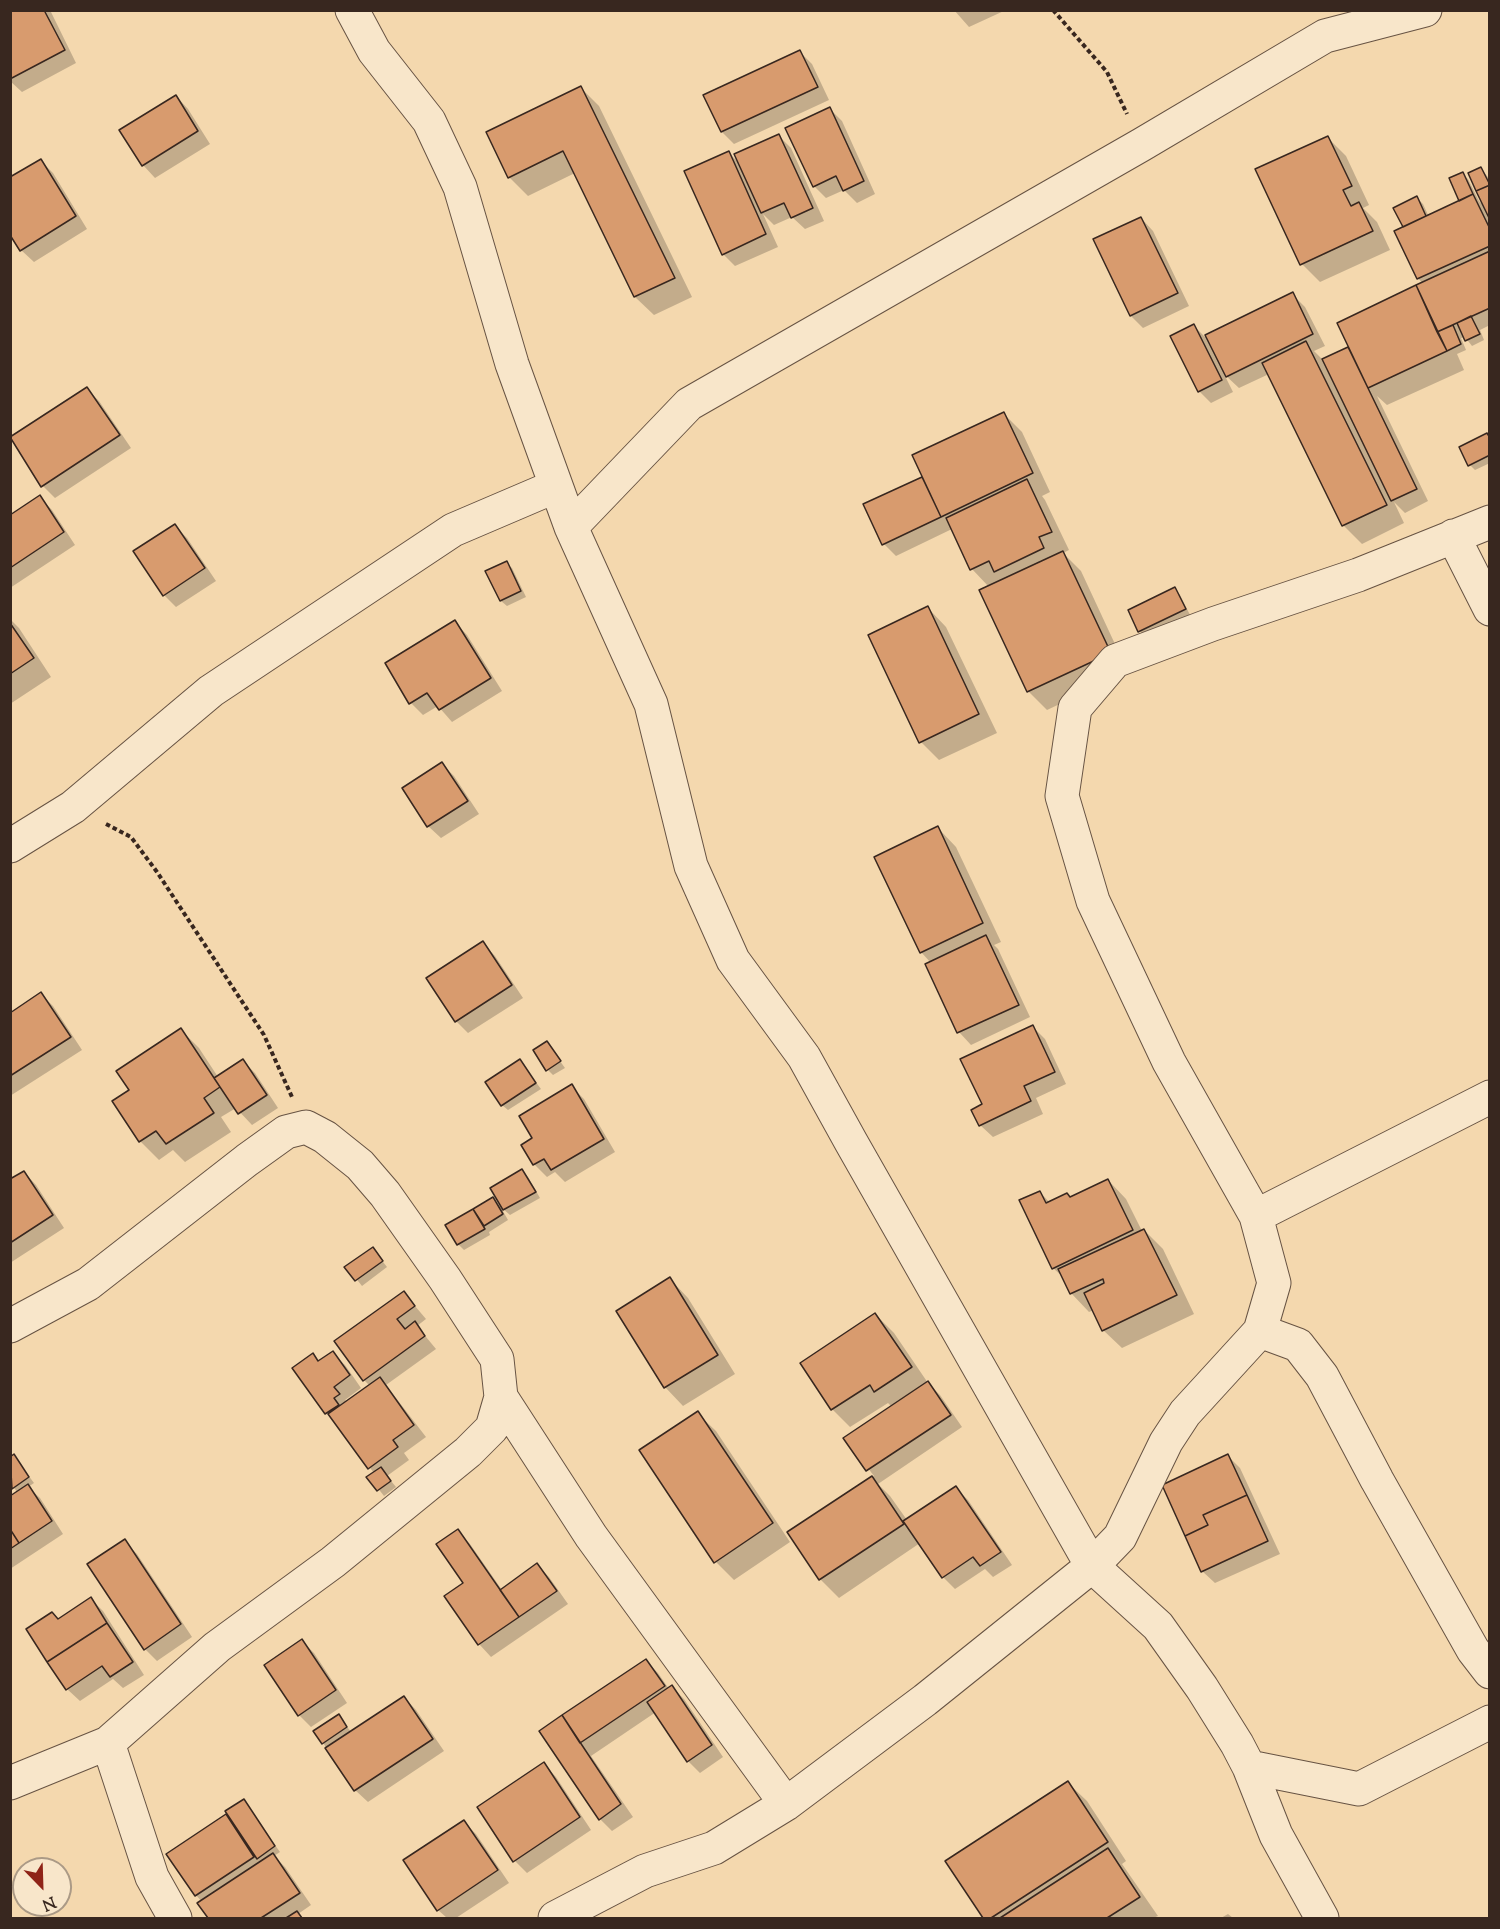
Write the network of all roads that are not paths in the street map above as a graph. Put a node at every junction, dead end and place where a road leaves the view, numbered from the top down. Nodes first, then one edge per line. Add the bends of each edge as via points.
1 (352, 10) edge
2 (1425, 10) edge
3 (556, 486) junction
4 (1490, 522) edge
5 (571, 527) junction
6 (1453, 536) junction
7 (1490, 609) edge
8 (10, 846) edge
9 (1490, 1097) edge
10 (1257, 1216) junction
11 (10, 1326) edge
12 (1260, 1331) junction
13 (501, 1397) junction
14 (1092, 1566) junction
15 (1490, 1672) edge
16 (1490, 1722) edge
17 (108, 1743) junction
18 (1249, 1767) junction
19 (10, 1783) edge
20 (786, 1804) junction
21 (175, 1918) edge
22 (555, 1918) edge
23 (1322, 1918) edge

1 - 3 street via 374,51 429,122 460,187 512,364
2 - 5 street via 1325,36 689,404
3 - 5 street
3 - 8 street via 453,530 211,691 73,807
4 - 6 street
5 - 14 street via 651,704 691,866 733,960 804,1057
6 - 7 street
6 - 10 street via 1358,575 1115,661 1076,708 1062,796 1093,901 1169,1062
9 - 10 street
10 - 12 street via 1274,1283
11 - 13 street via 88,1284 286,1132 306,1127 326,1137 360,1165 385,1194 497,1359
12 - 14 street via 1185,1413 1166,1442 1120,1538
12 - 15 street via 1298,1345 1322,1376 1467,1640
13 - 17 street via 492,1428 468,1452 333,1562 217,1647
13 - 20 street via 591,1536
14 - 18 street via 1158,1626 1202,1688
14 - 20 street via 925,1700
16 - 18 street via 1359,1789
17 - 19 street
17 - 21 street via 152,1877
18 - 23 street via 1276,1835
20 - 22 street via 714,1848 645,1871

